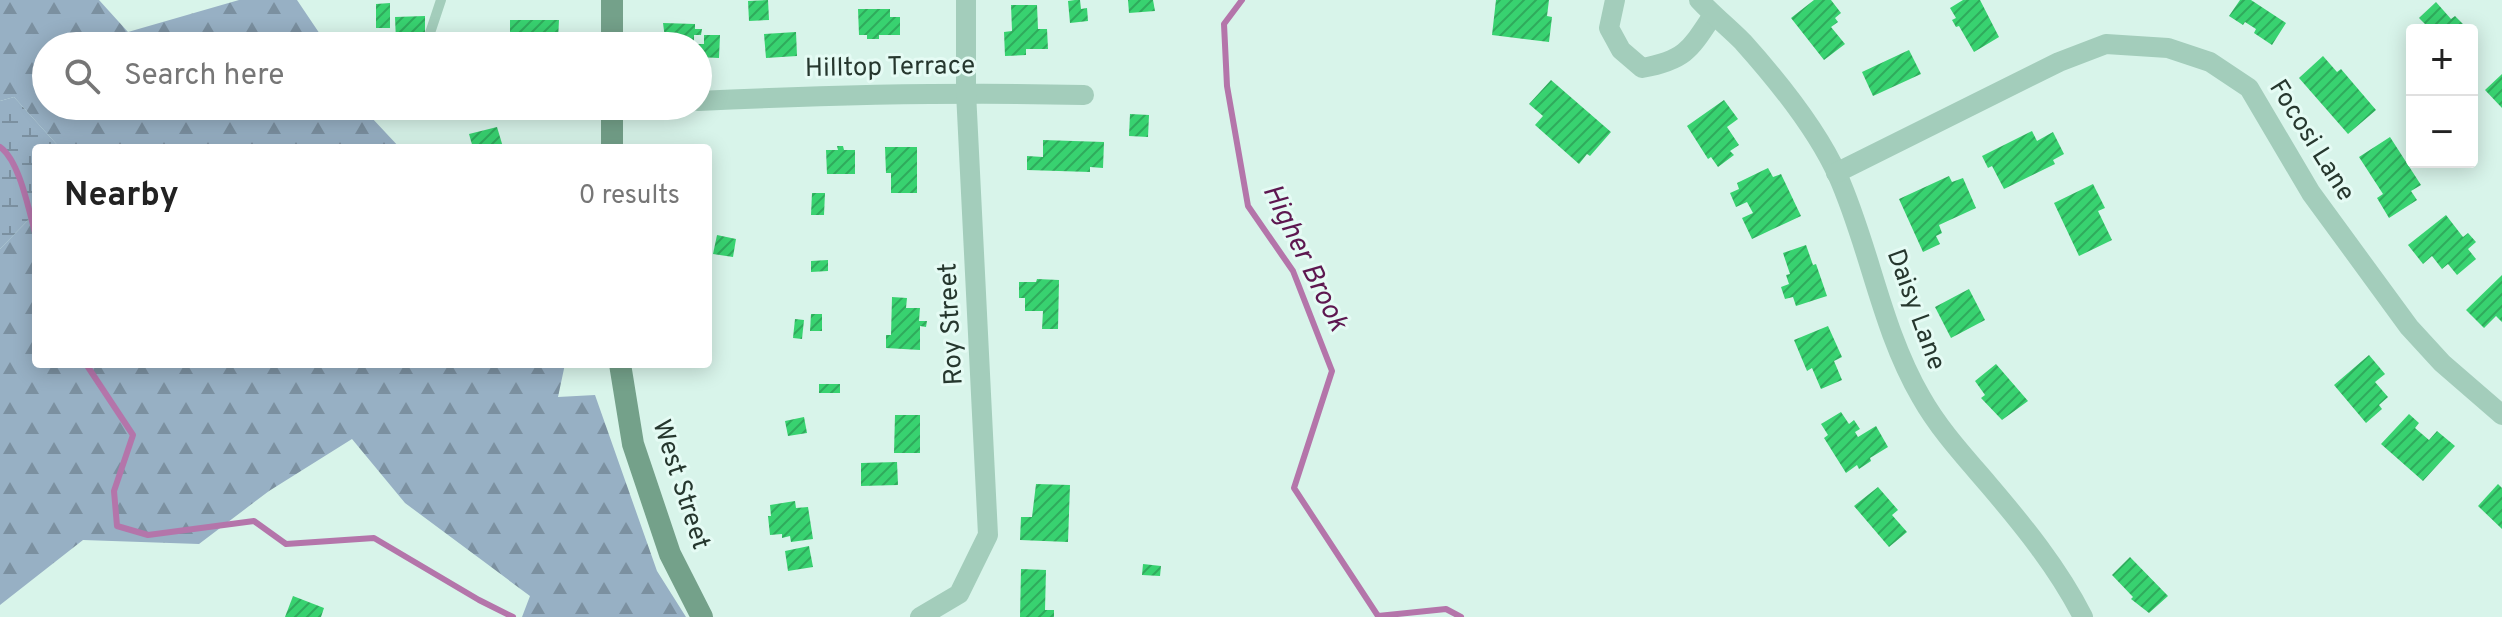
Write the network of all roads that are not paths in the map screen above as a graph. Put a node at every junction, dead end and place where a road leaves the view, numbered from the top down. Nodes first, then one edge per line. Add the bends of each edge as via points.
1 (441, 0) edge
2 (612, 0) edge
3 (966, 0) edge
4 (1615, 0) edge
5 (1706, 8) edge
6 (430, 32) edge
7 (612, 32) edge
8 (966, 92) junction
9 (1084, 95) dead end
10 (712, 100) edge
11 (612, 120) edge
12 (612, 144) edge
13 (1836, 173) junction
14 (621, 368) edge
15 (2502, 415) edge
16 (931, 614) edge
17 (702, 617) edge
18 (2083, 617) edge

1 - 6 lane
2 - 7 main road
3 - 8 street, Roy Street
4 - 5 street, Daisy Lane via 1609,28 1621,50 1642,68 1669,63 1693,46
5 - 13 street, Daisy Lane via 1742,42 1806,121
8 - 9 street, Hilltop Terrace
8 - 10 street, Hilltop Terrace
8 - 16 street, Roy Street via 988,535 959,594
11 - 12 main road
13 - 15 street, Focosi Lane via 2059,62 2106,44 2168,48 2210,62 2249,88 2311,193 2409,327
13 - 18 street, Daisy Lane via 1859,226 1878,298 1920,395 1936,423 2018,519
14 - 17 main road, West Street via 633,444 670,554

